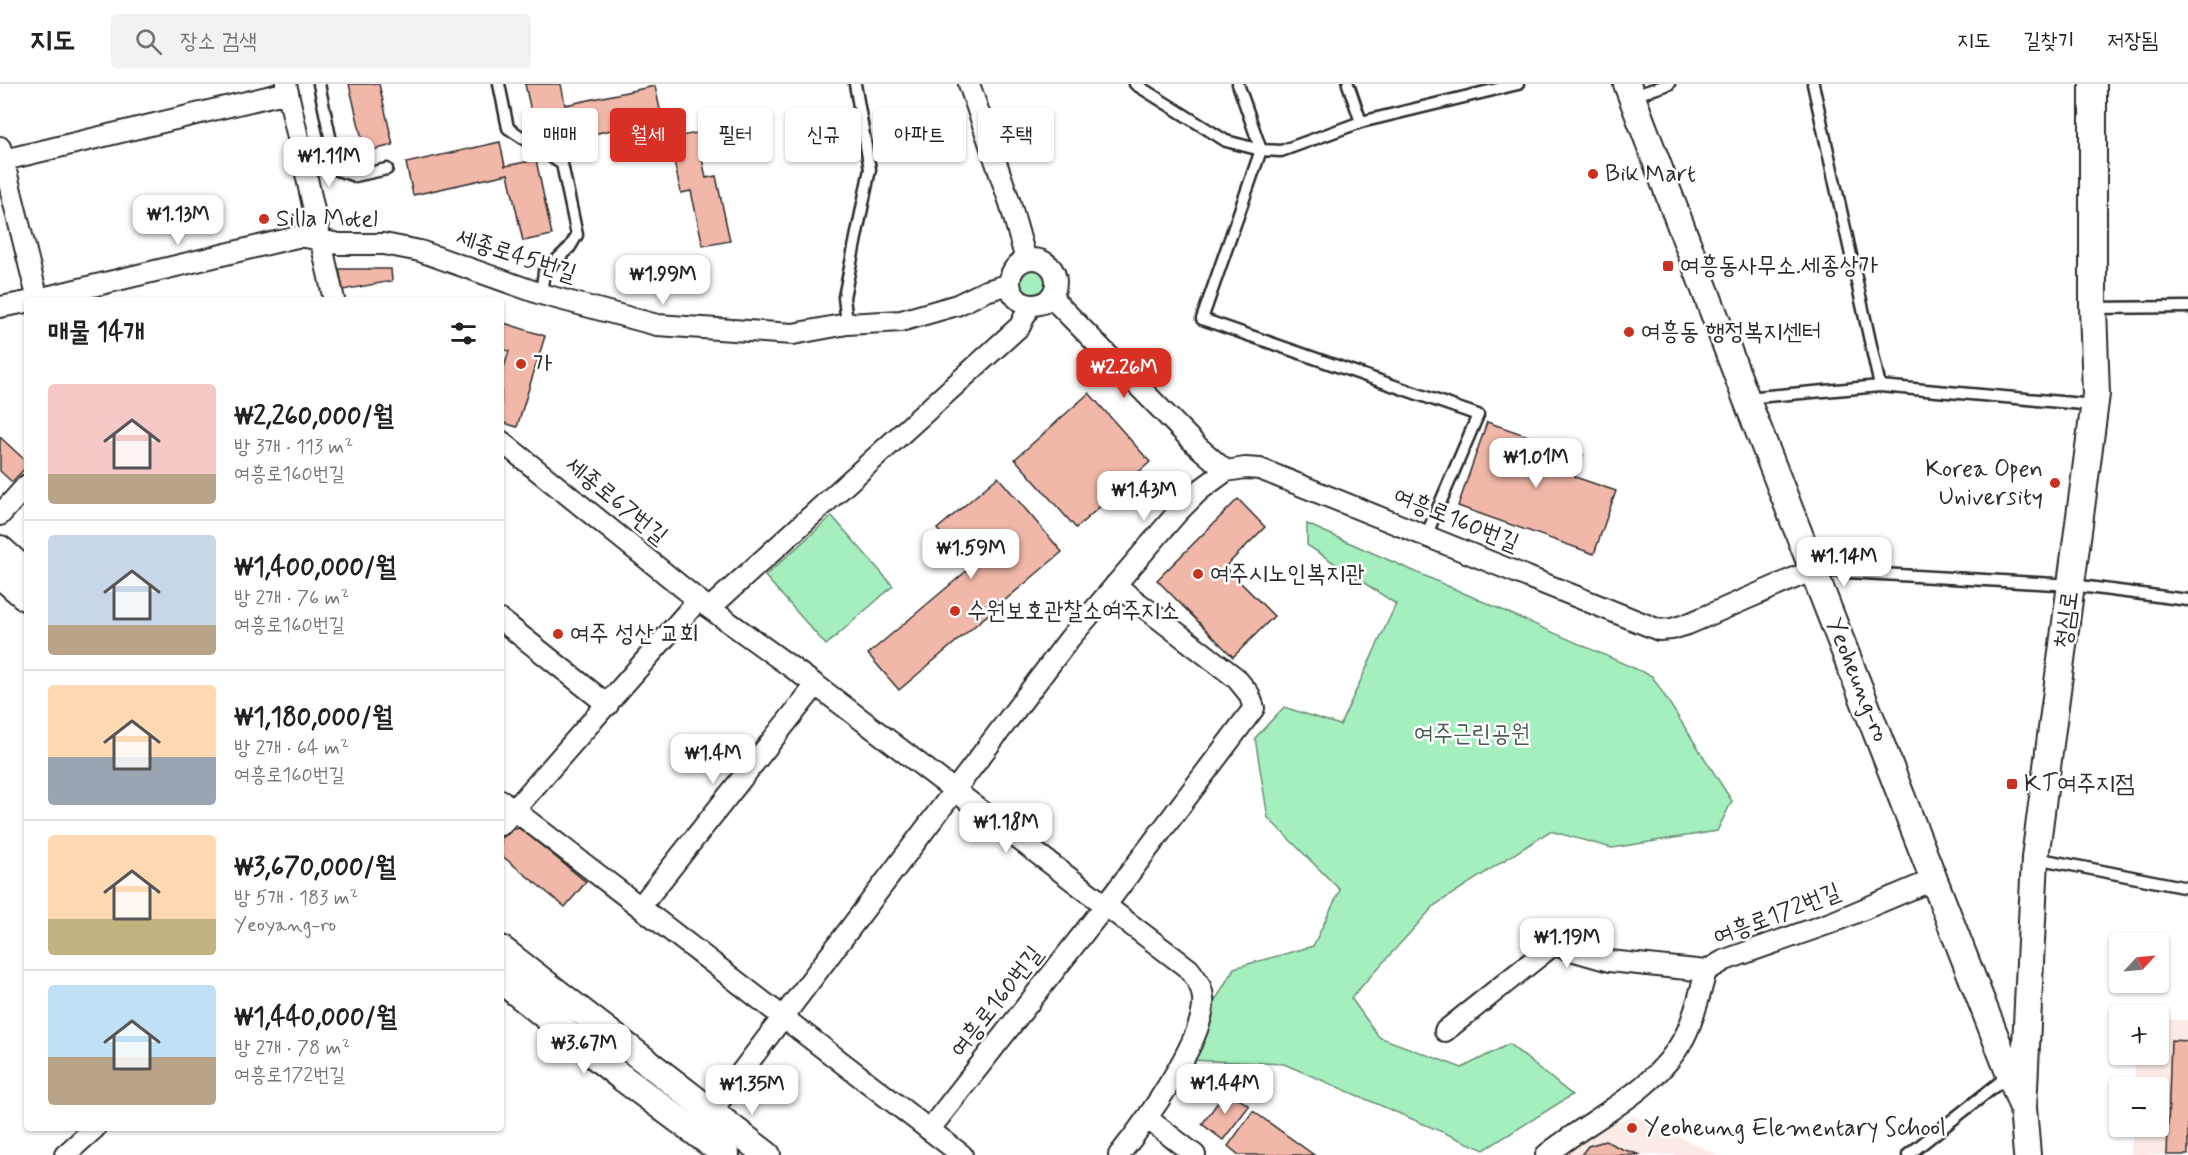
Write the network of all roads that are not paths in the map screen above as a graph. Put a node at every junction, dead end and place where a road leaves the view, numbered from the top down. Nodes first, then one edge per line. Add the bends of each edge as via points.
1 (319, 84) edge
2 (499, 84) edge
3 (855, 84) edge
4 (969, 84) edge
5 (1136, 84) edge
6 (1238, 84) edge
7 (1348, 84) edge
8 (1518, 84) edge
9 (1670, 84) edge
10 (1813, 84) edge
11 (2093, 84) edge
12 (1503, 86) edge
13 (286, 88) edge
14 (1630, 90) edge
15 (1361, 122) junction
16 (1261, 150) junction
17 (1, 156) edge
18 (387, 169) dead end
19 (322, 239) junction
20 (1026, 260) junction
21 (1010, 284) junction
22 (541, 294) junction
23 (36, 297) edge
24 (49, 297) edge
25 (333, 297) edge
26 (1051, 297) junction
27 (24, 303) edge
28 (1030, 305) junction
29 (0, 307) edge
30 (2188, 307) edge
31 (2093, 308) junction
32 (847, 324) junction
33 (1880, 386) junction
34 (1746, 398) junction
35 (2094, 405) junction
36 (504, 443) edge
37 (1226, 471) junction
38 (24, 488) edge
39 (0, 515) edge
40 (1426, 536) junction
41 (0, 549) edge
42 (24, 570) edge
43 (1813, 570) junction
44 (0, 575) edge
45 (1115, 585) junction
46 (2072, 585) junction
47 (24, 595) edge
48 (2188, 600) edge
49 (704, 604) junction
50 (504, 622) edge
51 (816, 686) junction
52 (608, 705) junction
53 (954, 791) junction
54 (507, 805) edge
55 (2035, 858) junction
56 (1935, 879) junction
57 (2188, 888) edge
58 (1105, 906) junction
59 (640, 907) junction
60 (504, 951) edge
61 (1706, 971) junction
62 (504, 982) edge
63 (782, 1017) junction
64 (1444, 1031) dead end
65 (2008, 1075) junction
66 (2023, 1108) junction
67 (711, 1112) junction
68 (1148, 1119) junction
69 (930, 1130) junction
70 (92, 1131) edge
71 (696, 1132) junction
72 (65, 1155) edge
73 (726, 1155) edge
74 (767, 1155) edge
75 (962, 1155) edge
76 (1119, 1155) edge
77 (1195, 1155) edge
78 (1546, 1155) edge
79 (1908, 1155) edge
80 (2026, 1155) edge

1 - 18 lane via 337,170 355,176
2 - 22 lane via 508,128 562,164 577,235 544,272
3 - 32 lane via 870,169 844,297
4 - 20 street
5 - 16 lane via 1226,141
6 - 16 lane
7 - 15 lane
8 - 12 lane
9 - 14 lane
10 - 33 lane
11 - 31 street, 청심로
12 - 15 lane
13 - 17 street
13 - 19 street
14 - 34 street, Yeoheung-ro
15 - 16 lane via 1281,151
16 - 40 lane via 1202,319 1478,415
17 - 23 street
19 - 22 street, 세종로45번길 via 420,251
19 - 24 street, 세종로45번길 via 302,236
19 - 25 street
20 - 21 street via 1013,269
20 - 26 street via 1041,260 1053,270 1057,284
21 - 28 street via 1016,298
21 - 32 street, 세종로45번길 via 901,321
22 - 32 street, 세종로45번길 via 657,325 793,334
26 - 28 street via 1045,303
26 - 37 street
27 - 29 street
28 - 49 street via 1020,326
30 - 31 lane
31 - 35 street, 청심로
33 - 34 lane
33 - 35 lane
34 - 43 street, Yeoheung-ro
35 - 46 street, 청심로
36 - 49 street, 세종로67번길
37 - 40 street, 여흥로160번길 via 1260,469
37 - 45 street via 1178,512
38 - 39 street
40 - 43 street, 여흥로160번길 via 1659,630 1688,624
41 - 42 street
43 - 46 lane
43 - 56 street, Yeoheung-ro
44 - 47 street
45 - 53 street
45 - 58 street, 여흥로160번길 via 1236,678 1254,708
46 - 48 lane
46 - 55 street, 청심로
49 - 51 street
49 - 52 street
50 - 52 street
51 - 53 street
51 - 59 street
52 - 54 street
53 - 58 street
53 - 63 street
54 - 59 street
55 - 57 lane
55 - 66 street, 청심로
56 - 61 street, 여흥로172번길 via 1833,922 1725,960
56 - 65 street, Yeoheung-ro
58 - 68 street via 1189,969 1197,979 1203,1000 1193,1039
58 - 69 street, 여흥로160번길
59 - 63 street
60 - 67 street
61 - 64 street via 1609,961 1553,945
61 - 78 street, 여흥로172번길 via 1684,1038 1664,1064 1614,1108
62 - 71 street
63 - 67 street
63 - 69 street
65 - 66 street, Yeoheung-ro
65 - 79 lane
66 - 80 street, 청심로
67 - 71 street
67 - 74 street
68 - 76 street
68 - 77 street
69 - 75 street
70 - 72 street
71 - 73 street

